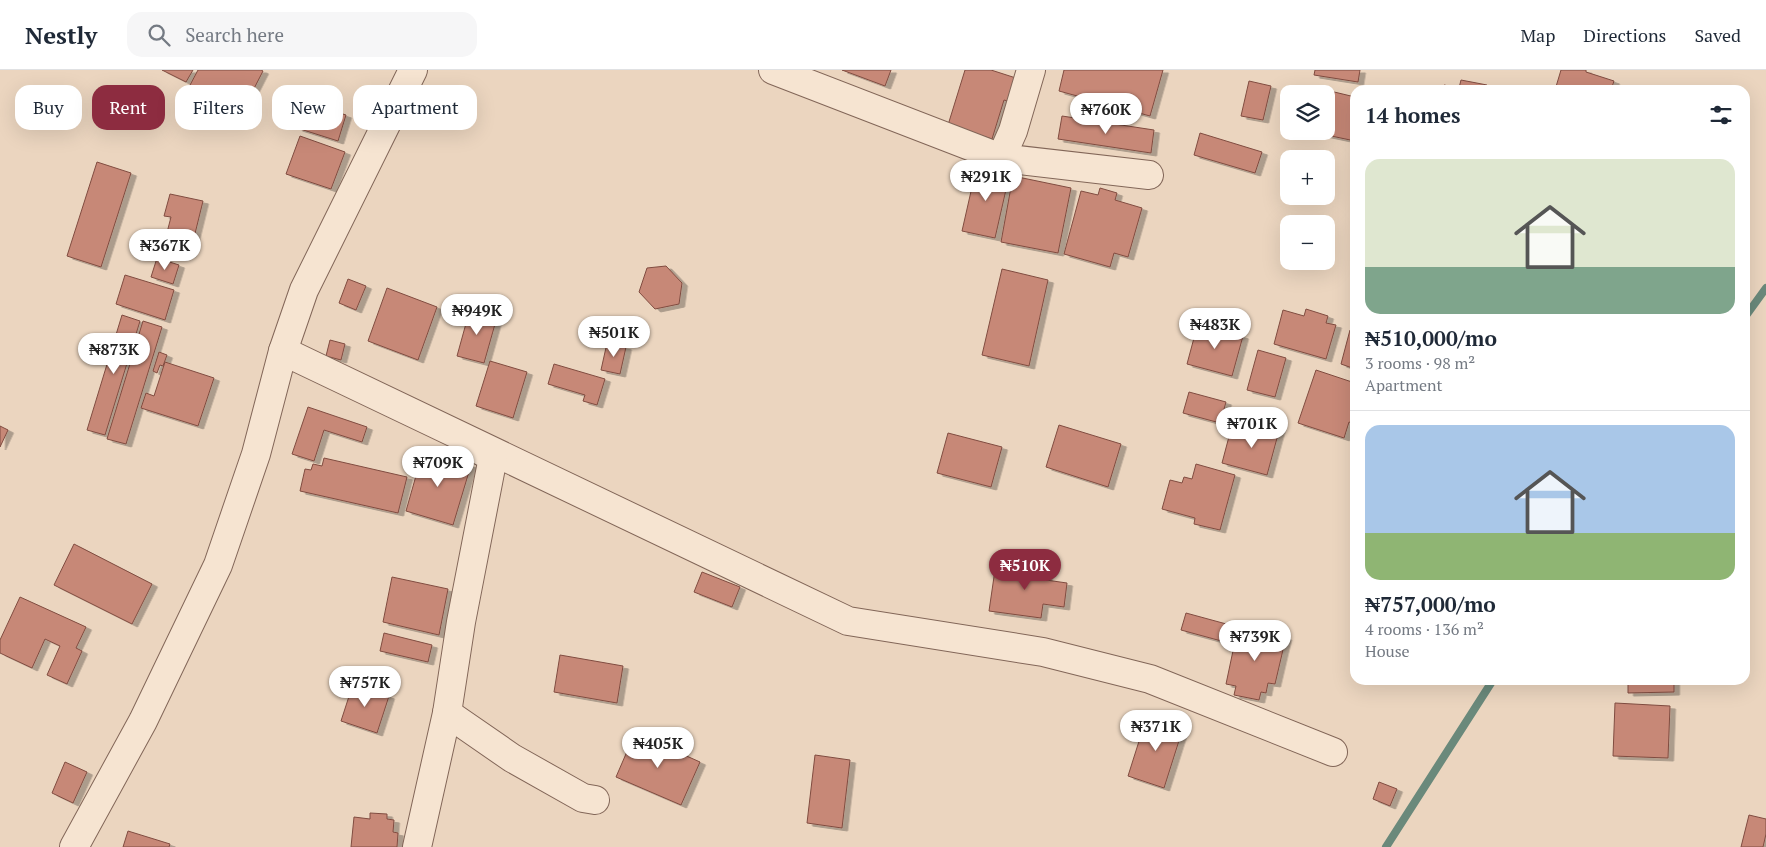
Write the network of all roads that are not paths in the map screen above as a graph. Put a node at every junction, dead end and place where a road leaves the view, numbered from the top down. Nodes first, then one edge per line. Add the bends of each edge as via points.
1 (413, 70) edge
2 (773, 70) edge
3 (1031, 70) edge
4 (1001, 158) junction
5 (1149, 175) dead end
6 (283, 351) junction
7 (447, 713) junction
8 (1333, 752) dead end
9 (595, 800) dead end
10 (74, 847) edge
11 (418, 847) edge

1 - 6 street via 304,290
2 - 4 street
3 - 4 street via 1014,131
4 - 5 street
6 - 7 street via 378,408 493,457
6 - 8 street via 848,621 1043,652 1150,679
6 - 10 street via 256,454 218,565 143,720
7 - 9 street via 512,758 583,798
7 - 11 street

